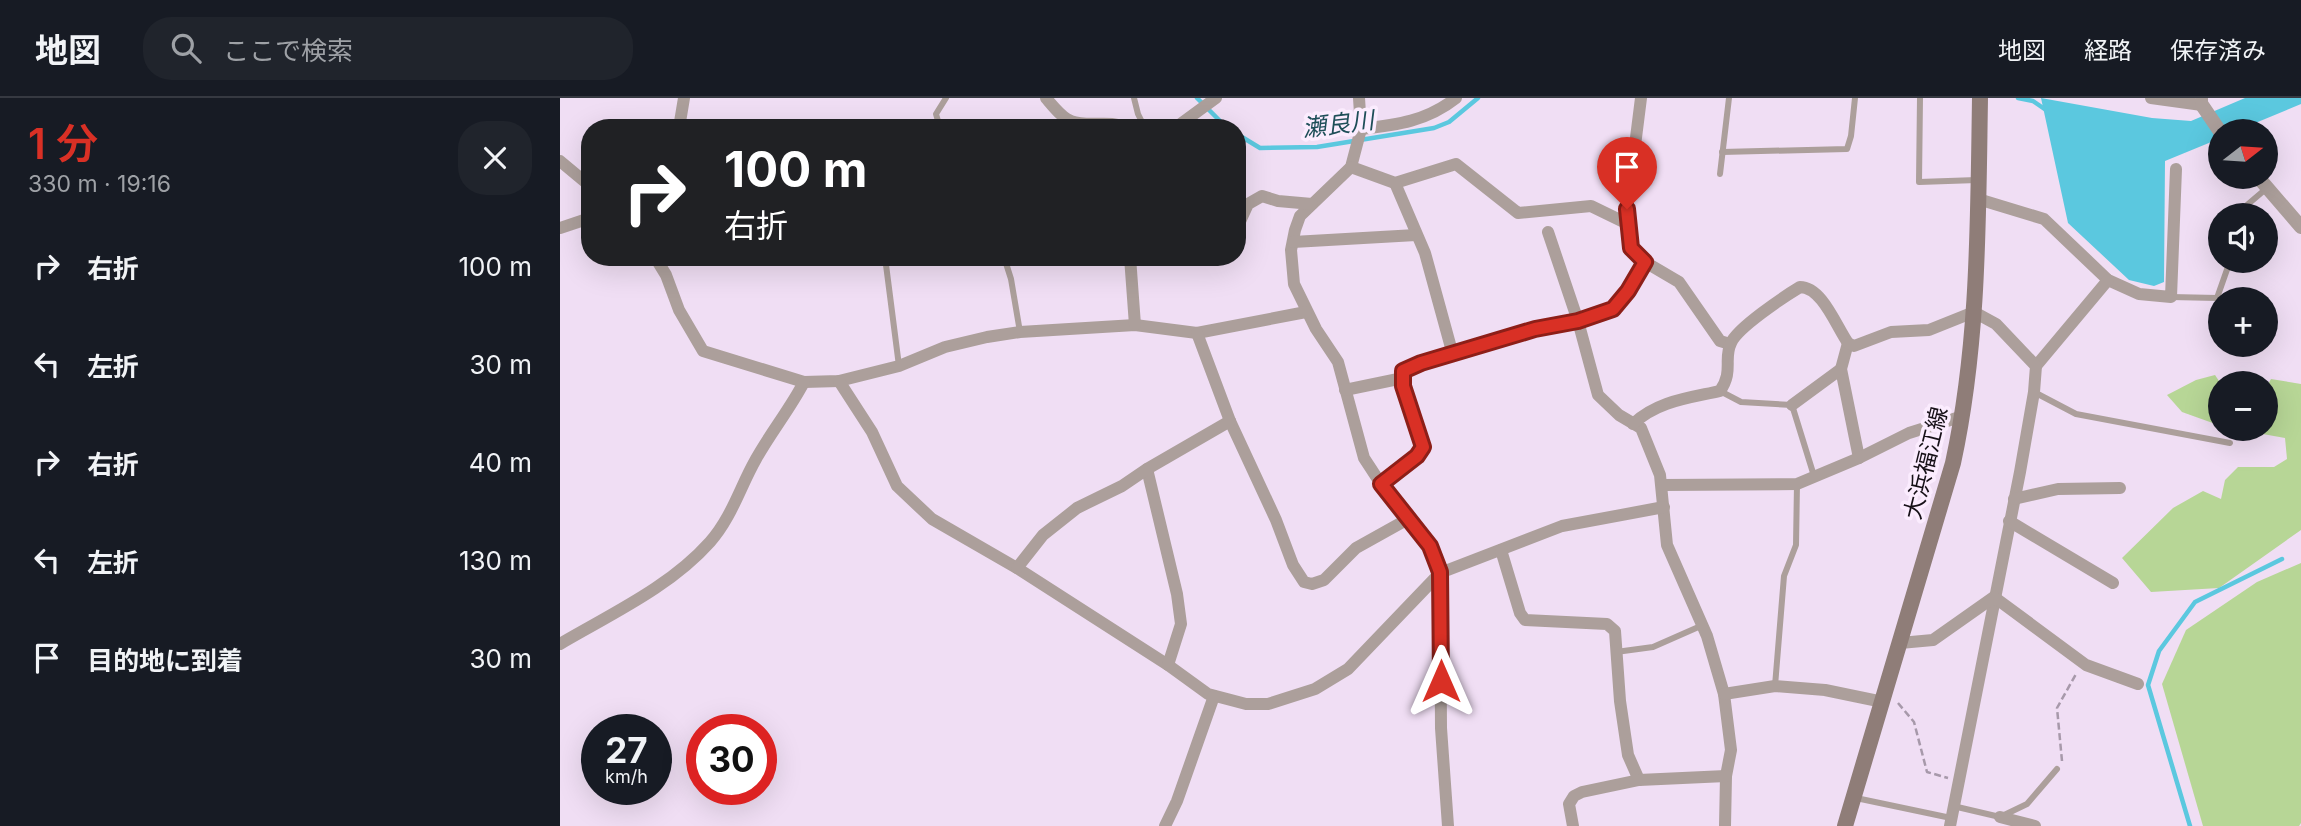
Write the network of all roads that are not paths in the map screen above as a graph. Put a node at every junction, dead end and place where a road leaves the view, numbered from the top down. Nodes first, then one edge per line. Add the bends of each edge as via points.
1 (684, 98) edge
2 (946, 98) edge
3 (1046, 98) edge
4 (1134, 98) edge
5 (1216, 98) edge
6 (1359, 98) edge
7 (1456, 98) edge
8 (1641, 98) edge
9 (1728, 98) edge
10 (1855, 98) edge
11 (1920, 98) edge
12 (2151, 98) edge
13 (2202, 101) edge
14 (1980, 104) edge
15 (680, 119) edge
16 (937, 119) edge
17 (1068, 119) edge
18 (1140, 119) edge
19 (1187, 119) edge
20 (2213, 119) edge
21 (1361, 129) junction
22 (1723, 152) junction
23 (560, 161) edge
24 (1352, 167) junction
25 (2176, 169) dead end
26 (1720, 174) dead end
27 (581, 178) edge
28 (1979, 180) junction
29 (1395, 183) junction
30 (2268, 189) edge
31 (1978, 199) junction
32 (1312, 204) junction
33 (1246, 209) edge
34 (581, 221) edge
35 (1628, 224) junction
36 (2301, 226) edge
37 (560, 228) edge
38 (1548, 232) dead end
39 (1416, 234) junction
40 (1293, 242) junction
41 (1645, 262) junction
42 (660, 266) edge
43 (886, 266) edge
44 (1007, 266) edge
45 (1131, 266) edge
46 (2226, 273) edge
47 (2108, 280) junction
48 (2171, 297) junction
49 (1306, 312) junction
50 (1974, 312) junction
51 (1578, 321) junction
52 (1135, 325) junction
53 (1020, 332) junction
54 (1197, 333) junction
55 (1848, 343) junction
56 (1730, 344) junction
57 (1453, 355) junction
58 (900, 366) junction
59 (2036, 366) junction
60 (1841, 369) junction
61 (1403, 378) junction
62 (839, 381) junction
63 (804, 382) junction
64 (1345, 390) junction
65 (1720, 391) junction
66 (2034, 392) junction
67 (1792, 405) junction
68 (1963, 416) junction
69 (1230, 421) junction
70 (1633, 424) junction
71 (2230, 443) dead end
72 (1859, 458) junction
73 (1147, 469) junction
74 (1814, 476) junction
75 (1381, 484) junction
76 (1797, 484) junction
77 (1663, 485) junction
78 (2120, 488) dead end
79 (2014, 499) junction
80 (1664, 507) junction
81 (1408, 519) junction
82 (2010, 522) junction
83 (1501, 550) junction
84 (1017, 568) junction
85 (1440, 572) junction
86 (2113, 583) dead end
87 (1994, 597) junction
88 (1703, 625) junction
89 (1900, 643) junction
90 (560, 645) edge
91 (1616, 652) junction
92 (1168, 665) junction
93 (2138, 684) dead end
94 (1775, 686) junction
95 (1724, 694) junction
96 (1214, 696) junction
97 (1885, 696) junction
98 (2057, 769) road end
99 (1726, 776) junction
100 (1639, 780) junction
101 (1854, 797) junction
102 (1951, 817) edge
103 (2000, 817) junction
104 (1165, 826) edge
105 (1448, 826) edge
106 (1573, 826) edge
107 (1725, 826) edge
108 (1845, 826) edge
109 (2035, 826) edge

1 - 15 street
2 - 16 lane
3 - 17 street
4 - 18 lane
5 - 19 street
6 - 21 street
7 - 21 street via 1405,124
8 - 35 street
9 - 22 lane
10 - 22 lane via 1847,149
11 - 28 lane via 1919,182
12 - 13 street
13 - 20 street
14 - 28 main road, 大浜福江線
21 - 24 street
22 - 26 lane
23 - 27 street
24 - 29 street
24 - 32 street
25 - 48 street
28 - 31 main road, 大浜福江線
29 - 35 street via 1456,164 1518,213 1591,206
29 - 39 street
30 - 36 street
31 - 47 street via 2044,219
31 - 50 main road, 大浜福江線
32 - 33 street via 1262,195
32 - 40 street via 1300,216
34 - 37 street
35 - 41 street via 1631,248
38 - 51 street
39 - 40 street
39 - 57 street
40 - 49 street via 1294,284
41 - 51 street via 1613,309
41 - 56 street via 1679,282 1720,341
42 - 63 street via 703,351
43 - 58 lane
44 - 53 lane
45 - 52 street
46 - 48 lane via 2217,298
47 - 48 street via 2139,294
47 - 59 street
49 - 54 street
49 - 64 street via 1338,362
50 - 55 street via 1929,330 1891,332 1854,346
50 - 59 street via 1996,324
50 - 68 main road, 大浜福江線
51 - 57 street via 1535,329
51 - 70 street via 1598,395
52 - 53 street
52 - 54 street
53 - 58 street via 945,347
54 - 69 street
55 - 56 street via 1817,293 1800,286
55 - 60 street
56 - 65 street via 1727,380
57 - 61 street via 1403,371
58 - 62 street
59 - 66 street
60 - 67 street
60 - 72 street
61 - 64 street
61 - 75 street via 1423,447
62 - 63 street
62 - 84 street via 872,432 897,486 932,519
63 - 90 street via 710,542 664,582
64 - 75 street via 1364,458
65 - 67 lane via 1741,402
65 - 70 street via 1664,404
66 - 71 lane via 2076,414
66 - 79 street
67 - 74 lane
68 - 72 street via 1909,433
68 - 89 main road, 大浜福江線
69 - 73 street
69 - 81 street via 1304,582 1324,580 1356,548
70 - 77 street via 1641,428
72 - 74 street
73 - 84 street via 1077,508 1043,535
73 - 92 street via 1178,594 1181,624
74 - 76 street
75 - 81 street
76 - 77 street
76 - 94 lane via 1796,545 1784,576
77 - 80 street
78 - 79 street via 2058,489
79 - 82 street
80 - 83 street via 1562,526
80 - 88 street via 1667,545
81 - 85 street via 1430,546
82 - 86 street
82 - 87 street
83 - 85 street
83 - 91 street via 1525,620 1607,624 1615,631
84 - 92 street
85 - 96 street via 1349,669 1315,689 1268,704
85 - 105 street via 1441,728
87 - 89 street via 1933,640
87 - 93 street via 2083,662
87 - 102 street
88 - 91 lane via 1653,647
88 - 95 street
89 - 97 main road, 大浜福江線
91 - 100 street via 1628,755
92 - 96 street
94 - 95 street
94 - 97 street
95 - 99 street via 1731,750
96 - 104 street
97 - 101 main road, 大浜福江線
98 - 103 lane via 2026,804
99 - 100 street
99 - 107 street
100 - 106 street via 1574,796 1569,804
101 - 102 lane
101 - 108 main road, 大浜福江線
102 - 103 lane
103 - 109 street

